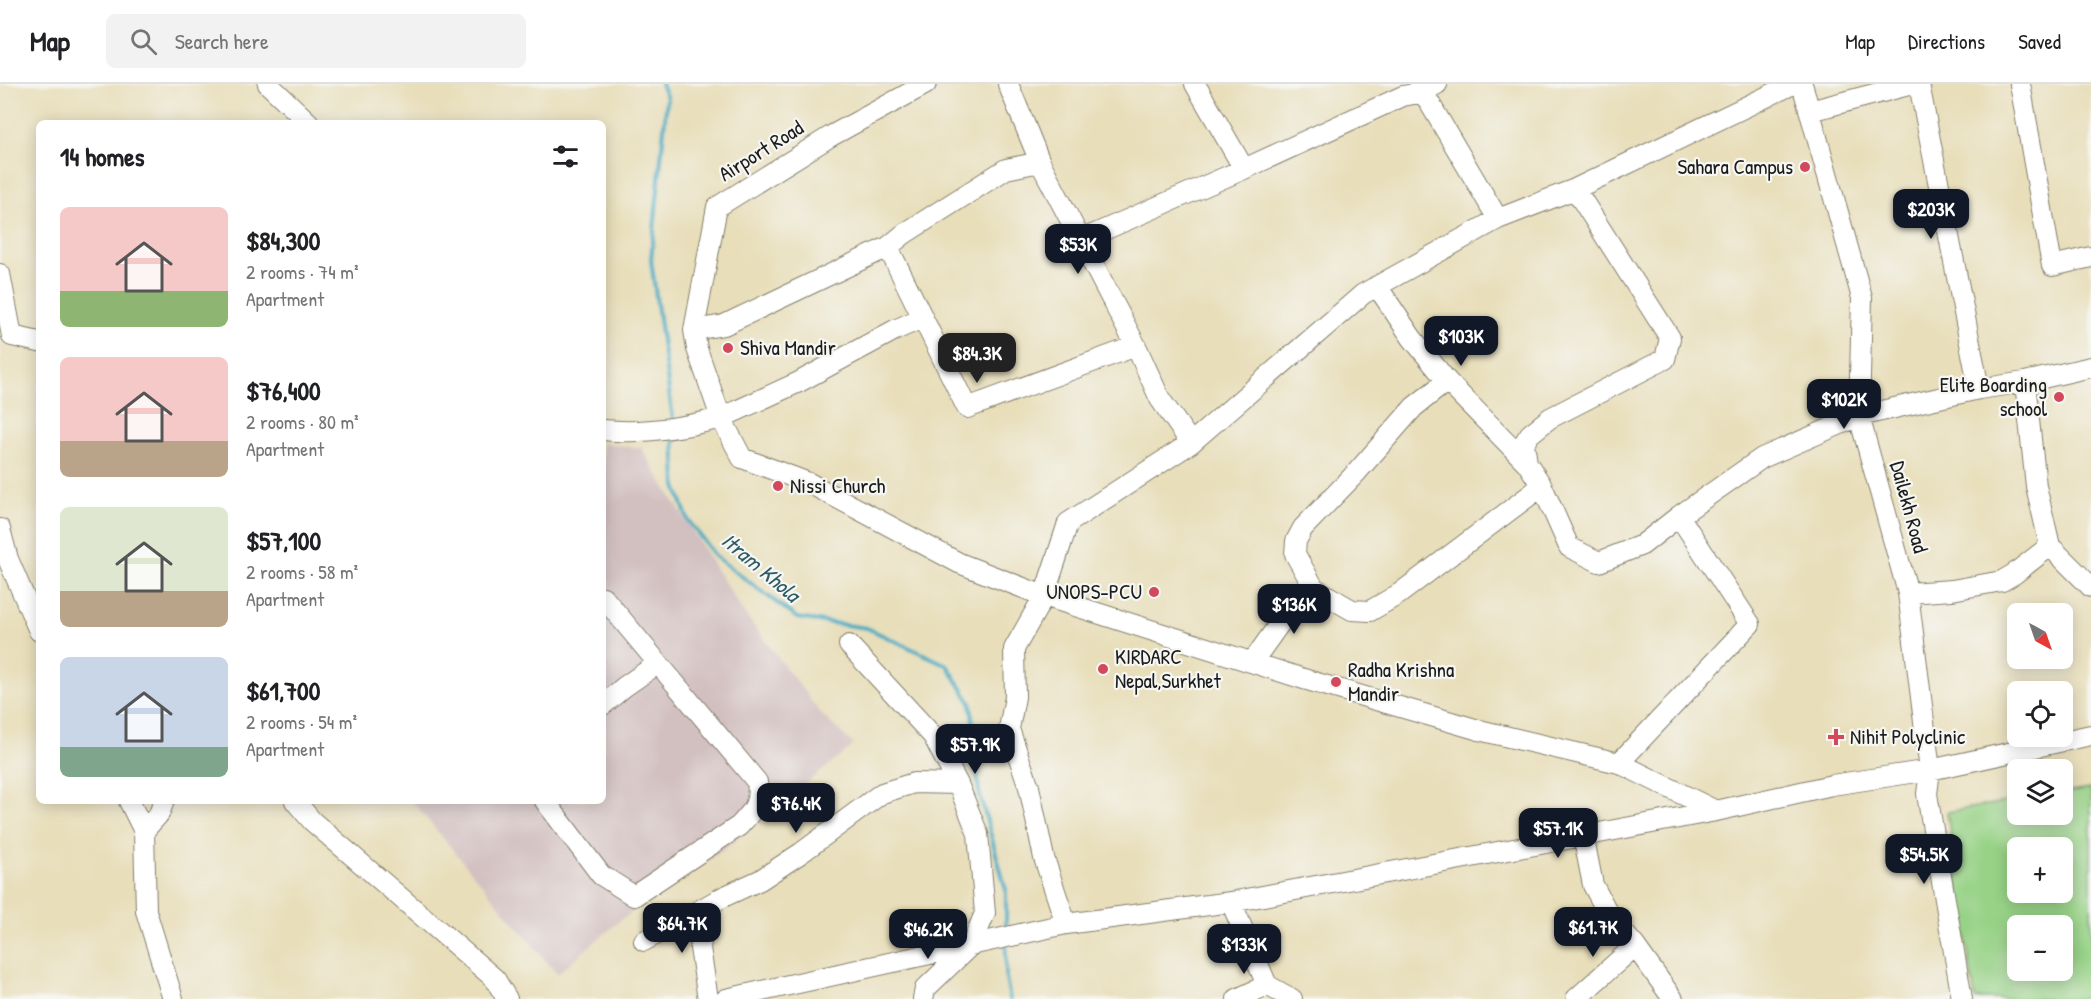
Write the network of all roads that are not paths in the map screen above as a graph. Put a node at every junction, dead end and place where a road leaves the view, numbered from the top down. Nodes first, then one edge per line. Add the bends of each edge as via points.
1 (268, 84) edge
2 (926, 84) edge
3 (1008, 84) edge
4 (1195, 84) edge
5 (1793, 84) edge
6 (1803, 84) edge
7 (1912, 84) edge
8 (1919, 84) edge
9 (2020, 84) edge
10 (1427, 87) edge
11 (1810, 111) junction
12 (306, 120) edge
13 (1040, 162) junction
14 (1244, 169) junction
15 (1575, 189) junction
16 (1498, 219) junction
17 (1081, 240) junction
18 (888, 247) junction
19 (2091, 257) edge
20 (0, 274) edge
21 (1377, 286) junction
22 (922, 318) junction
23 (694, 330) junction
24 (6, 334) edge
25 (36, 341) edge
26 (1136, 346) junction
27 (2091, 367) edge
28 (1447, 381) junction
29 (2025, 382) junction
30 (1979, 389) junction
31 (1859, 416) junction
32 (721, 418) junction
33 (606, 430) edge
34 (1191, 442) junction
35 (1527, 463) junction
36 (1542, 486) junction
37 (1679, 516) junction
38 (0, 529) edge
39 (2050, 546) junction
40 (2091, 587) edge
41 (1314, 588) junction
42 (1908, 593) junction
43 (1044, 596) junction
44 (606, 601) edge
45 (36, 625) edge
46 (849, 645) dead end
47 (1253, 662) junction
48 (657, 664) junction
49 (606, 702) edge
50 (2091, 735) edge
51 (1619, 763) junction
52 (1930, 770) junction
53 (958, 784) junction
54 (130, 804) edge
55 (163, 804) edge
56 (298, 804) edge
57 (547, 804) edge
58 (1716, 811) junction
59 (144, 831) junction
60 (1583, 835) junction
61 (1230, 902) junction
62 (706, 907) junction
63 (1066, 924) junction
64 (644, 941) dead end
65 (978, 943) junction
66 (1635, 946) junction
67 (1267, 985) junction
68 (764, 995) edge
69 (173, 999) edge
70 (507, 999) edge
71 (708, 999) edge
72 (726, 999) edge
73 (922, 999) edge
74 (1236, 999) edge
75 (1292, 999) edge
76 (1576, 999) edge
77 (1673, 999) edge
78 (1962, 999) edge

1 - 12 street
2 - 23 street, Airport Road via 831,136 717,207
3 - 13 street
4 - 14 street
5 - 15 street
6 - 11 street, Dailekh Road
7 - 11 street
8 - 30 street
9 - 19 street via 2052,266
10 - 14 street
10 - 16 street
11 - 31 street, Dailekh Road via 1862,298
13 - 17 street
13 - 18 street via 1006,169
14 - 17 street
15 - 16 street
15 - 35 street via 1670,338 1665,359 1550,418 1530,434 1524,443
16 - 21 street
17 - 26 street
18 - 22 street
18 - 23 street via 724,325
20 - 24 street
21 - 28 street
21 - 34 street
22 - 26 street via 967,408
22 - 32 street
23 - 32 street, Airport Road
24 - 25 street
26 - 34 street via 1160,399
27 - 29 street
28 - 35 street
28 - 41 street via 1414,406 1303,528 1295,554
29 - 30 street
29 - 39 street via 2036,486
30 - 31 street
31 - 37 street via 1762,458
31 - 42 street, Dailekh Road
32 - 33 street via 642,432
32 - 43 street, Airport Road via 742,458 809,483 959,562
34 - 43 street via 1068,523
35 - 36 street
36 - 37 street via 1569,548 1599,562 1642,545
36 - 41 street via 1400,594 1370,611 1352,610
37 - 51 street via 1750,624
38 - 45 street via 8,559
39 - 40 street
39 - 42 street via 2002,581
41 - 47 street via 1295,602
42 - 52 street, Dailekh Road
43 - 47 street, Airport Road
43 - 63 street via 1014,649 1015,697 1009,729
44 - 48 street
46 - 53 street via 933,736
47 - 51 street, Airport Road via 1479,730
48 - 49 street
48 - 57 street via 757,782 759,797 751,814 634,896 601,875
50 - 52 street
51 - 58 street, Airport Road
52 - 58 street via 1832,785
52 - 78 street, Dailekh Road via 1927,794
53 - 62 street via 914,783 882,793 801,854
53 - 65 street via 978,834 985,913
54 - 59 street
55 - 59 street
56 - 70 street via 312,821 495,979
58 - 60 street
59 - 69 street via 146,911
60 - 61 street
60 - 66 street via 1593,885 1610,917
61 - 63 street
61 - 67 street
62 - 64 street
62 - 71 street via 700,948
63 - 65 street
65 - 68 street
65 - 73 street via 925,989
66 - 76 street
66 - 77 street
67 - 74 street
67 - 75 street
68 - 72 street

